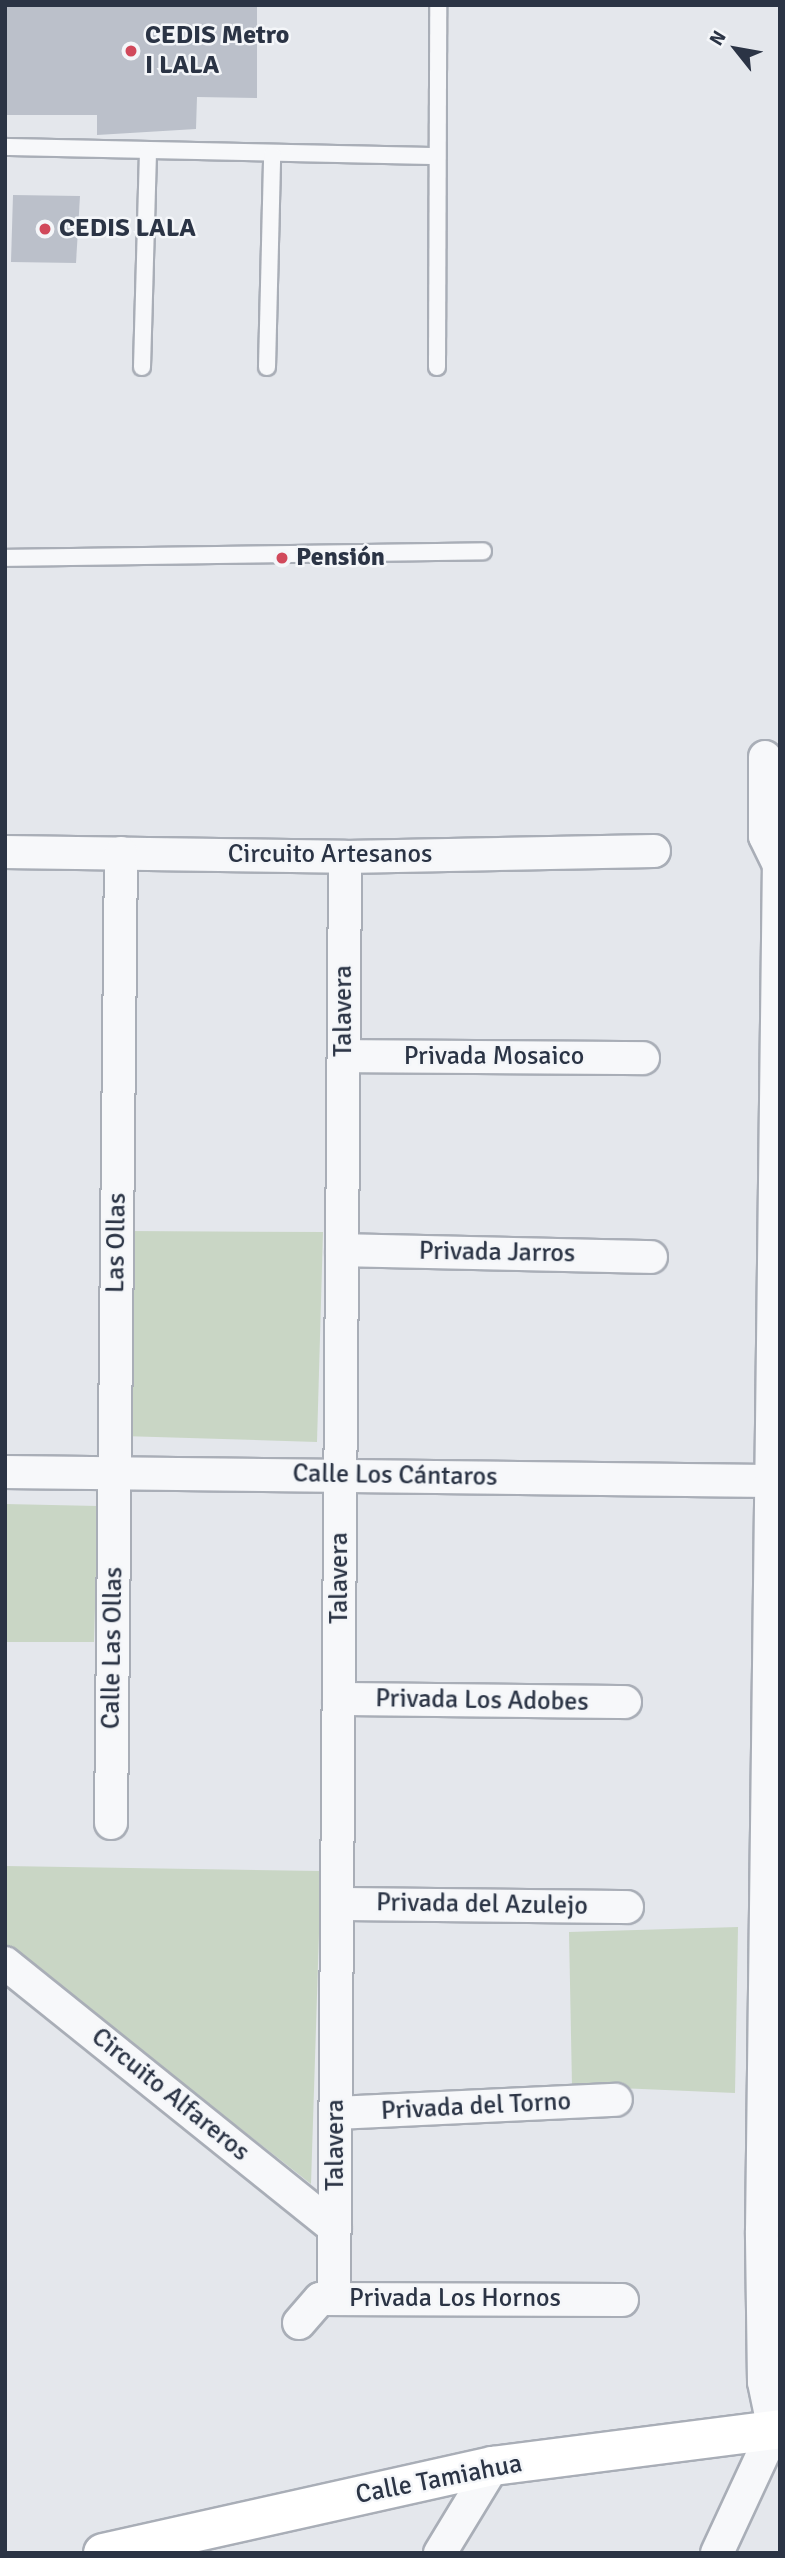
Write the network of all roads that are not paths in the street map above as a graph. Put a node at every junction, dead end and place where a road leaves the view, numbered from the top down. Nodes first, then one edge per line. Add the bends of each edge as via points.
1 (438, 5) edge
2 (5, 147) edge
3 (148, 151) junction
4 (272, 155) junction
5 (435, 156) junction
6 (142, 367) dead end
7 (267, 367) dead end
8 (437, 367) dead end
9 (483, 551) dead end
10 (5, 558) edge
11 (765, 757) dead end
12 (654, 851) dead end
13 (5, 852) edge
14 (121, 853) junction
15 (345, 857) junction
16 (779, 865) edge
17 (344, 1056) junction
18 (643, 1058) dead end
19 (342, 1250) junction
20 (651, 1257) dead end
21 (5, 1472) edge
22 (114, 1473) junction
23 (341, 1476) junction
24 (775, 1476) edge
25 (774, 1616) edge
26 (339, 1699) junction
27 (625, 1702) dead end
28 (111, 1823) dead end
29 (773, 1823) edge
30 (338, 1904) junction
31 (627, 1907) dead end
32 (5, 1963) edge
33 (772, 2026) edge
34 (616, 2100) dead end
35 (336, 2113) junction
36 (335, 2228) junction
37 (771, 2231) edge
38 (334, 2299) junction
39 (622, 2300) dead end
40 (299, 2323) dead end
41 (777, 2430) edge
42 (493, 2466) junction
43 (103, 2553) edge
44 (440, 2553) edge
45 (717, 2553) edge

1 - 5 lane
2 - 3 lane
3 - 4 lane
3 - 6 lane
4 - 5 lane
4 - 7 lane
5 - 8 lane
9 - 10 lane
11 - 16 street via 765,836
12 - 15 street, Circuito Artesanos
13 - 14 street, Circuito Artesanos
14 - 15 street, Circuito Artesanos
14 - 22 street, Las Ollas
15 - 17 street, Talavera
16 - 24 street
17 - 18 street, Privada Mosaico
17 - 19 street, Talavera
19 - 20 street, Privada Jarros
19 - 23 street, Talavera
21 - 22 street, Calle Los Cántaros
22 - 23 street, Calle Los Cántaros
22 - 28 street, Calle Las Ollas
23 - 24 street, Calle Los Cántaros
23 - 26 street, Talavera
24 - 25 street
25 - 29 street
26 - 27 street, Privada Los Adobes
26 - 30 street, Talavera
29 - 33 street
30 - 31 street, Privada del Azulejo
30 - 35 street, Talavera
32 - 36 street, Circuito Alfareros
33 - 37 street
34 - 35 street, Privada del Torno
35 - 36 street, Talavera
36 - 38 street, Talavera
37 - 41 street via 764,2382
38 - 39 street, Privada Los Hornos
38 - 40 street, Privada Los Hornos via 320,2299
41 - 42 street, Calle Tamiahua
41 - 45 street
42 - 43 street, Calle Tamiahua
42 - 44 street

